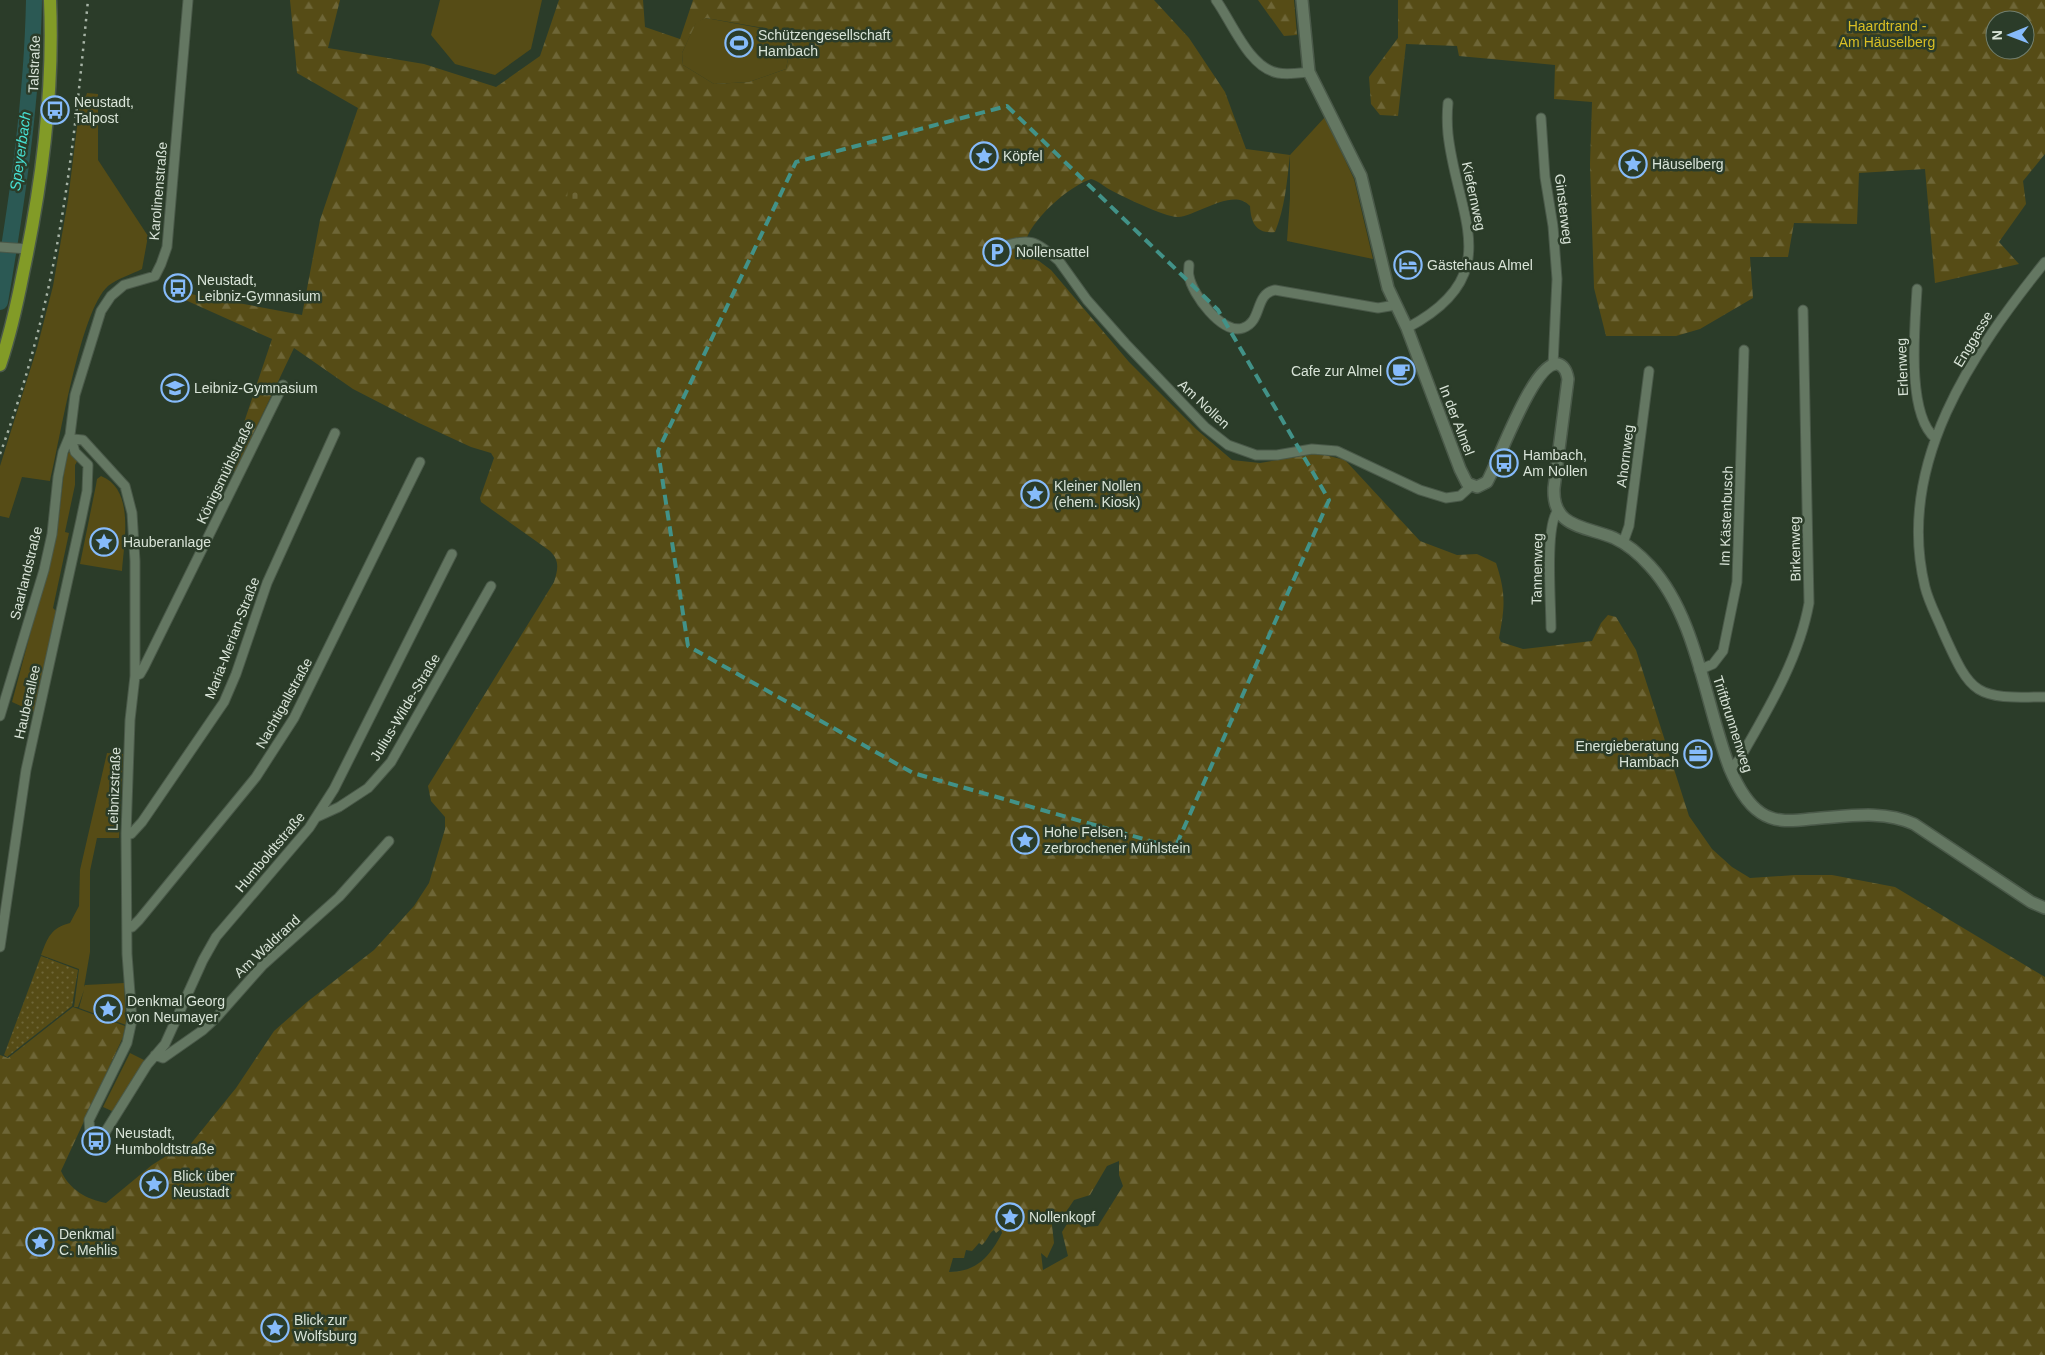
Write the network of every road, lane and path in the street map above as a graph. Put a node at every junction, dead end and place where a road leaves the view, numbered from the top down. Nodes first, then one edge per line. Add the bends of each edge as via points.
1 (50, 0) edge
2 (55, 0) edge
3 (188, 0) edge
4 (1216, 0) edge
5 (1302, 0) edge
6 (50, 18) junction
7 (1309, 72) junction
8 (1448, 103) dead end
9 (1542, 118) dead end
10 (2, 247) edge
11 (995, 248) dead end
12 (28, 249) junction
13 (2045, 262) edge
14 (1189, 264) dead end
15 (1917, 289) dead end
16 (1396, 305) junction
17 (1804, 310) dead end
18 (1407, 328) junction
19 (1744, 350) dead end
20 (1553, 364) junction
21 (0, 365) edge
22 (1649, 371) dead end
23 (283, 385) dead end
24 (335, 433) dead end
25 (71, 437) junction
26 (1935, 438) junction
27 (96, 455) junction
28 (420, 462) dead end
29 (88, 464) junction
30 (1471, 486) junction
31 (1557, 512) junction
32 (1623, 543) junction
33 (452, 554) dead end
34 (491, 586) dead end
35 (1551, 628) dead end
36 (1699, 670) junction
37 (135, 676) junction
38 (2045, 697) edge
39 (0, 716) edge
40 (1730, 769) junction
41 (317, 817) junction
42 (126, 834) junction
43 (389, 841) dead end
44 (2045, 908) edge
45 (127, 928) junction
46 (0, 946) edge
47 (156, 1055) junction
48 (88, 1127) joint

1 - 6 main road, Talstraße
2 - 6 main road
3 - 25 street, Karolinenstraße via 167,246 155,276 124,285 101,311 75,395
4 - 7 street via 1258,63 1278,73
5 - 7 street
6 - 12 main road, Talstraße via 45,128
7 - 16 street, In der Almel via 1361,176 1386,280
8 - 18 street, Kiefernweg via 1448,135 1469,235 1467,262 1462,278 1447,302 1426,319
9 - 20 street, Ginsterweg via 1557,279
10 - 12 street
11 - 30 street, Am Nollen via 1031,241 1052,254 1100,316 1206,427 1228,445 1262,456 1312,449 1337,451 1420,490 1446,498 1460,496
12 - 21 main road, Talstraße via 14,318
13 - 26 street, Enggasse via 1988,337
14 - 16 street via 1189,276 1200,300 1230,328 1249,325 1262,298 1275,290 1372,307
15 - 26 street, Erlenweg via 1917,400 1923,424
16 - 18 street, In der Almel
17 - 40 street, Birkenweg via 1809,603 1781,682 1739,760
18 - 30 street, In der Almel via 1460,469
19 - 36 street, Im Kästenbusch via 1737,582 1723,651 1713,664
20 - 30 street via 1543,371 1530,391 1487,482
20 - 31 street via 1564,368 1568,380 1554,488
22 - 32 street, Ahornweg via 1629,526
23 - 37 street, Königsmühlstraße via 144,668
24 - 42 street, Maria-Merian-Straße via 267,583 224,702 142,822 131,834
25 - 27 street, Leibnizstraße via 83,440
25 - 29 street via 75,452
25 - 39 street, Saarlandstraße via 60,466 44,570
26 - 38 street, Enggasse via 1923,483 1919,518 1921,559 1930,601 1962,674 1973,686 1999,697
27 - 29 street
27 - 37 street, Leibnizstraße via 125,486 130,499 135,539
28 - 45 street, Nachtigallstraße via 294,718 252,782 139,920
29 - 46 street, Hauberallee via 82,520 22,789
31 - 32 street, Triftbrunnenweg via 1569,521
31 - 35 street, Tannenweg via 1551,534
32 - 36 street, Triftbrunnenweg via 1650,565 1670,593 1686,624
33 - 41 street, Humboldtstraße
34 - 41 street, Julius-Wilde-Straße via 391,762 368,788
36 - 40 street, Triftbrunnenweg
37 - 42 street, Leibnizstraße
40 - 44 street, Triftbrunnenweg via 1744,796 1769,817 1787,821 1879,816 1903,819
41 - 47 street, Humboldtstraße via 216,937 202,960 165,1044
42 - 45 street, Leibnizstraße
43 - 47 street, Am Waldrand via 339,897 262,966 203,1030 163,1058
45 - 48 street, Leibnizstraße via 130,1032 88,1120
47 - 48 street, Humboldtstraße via 104,1134 94,1138

